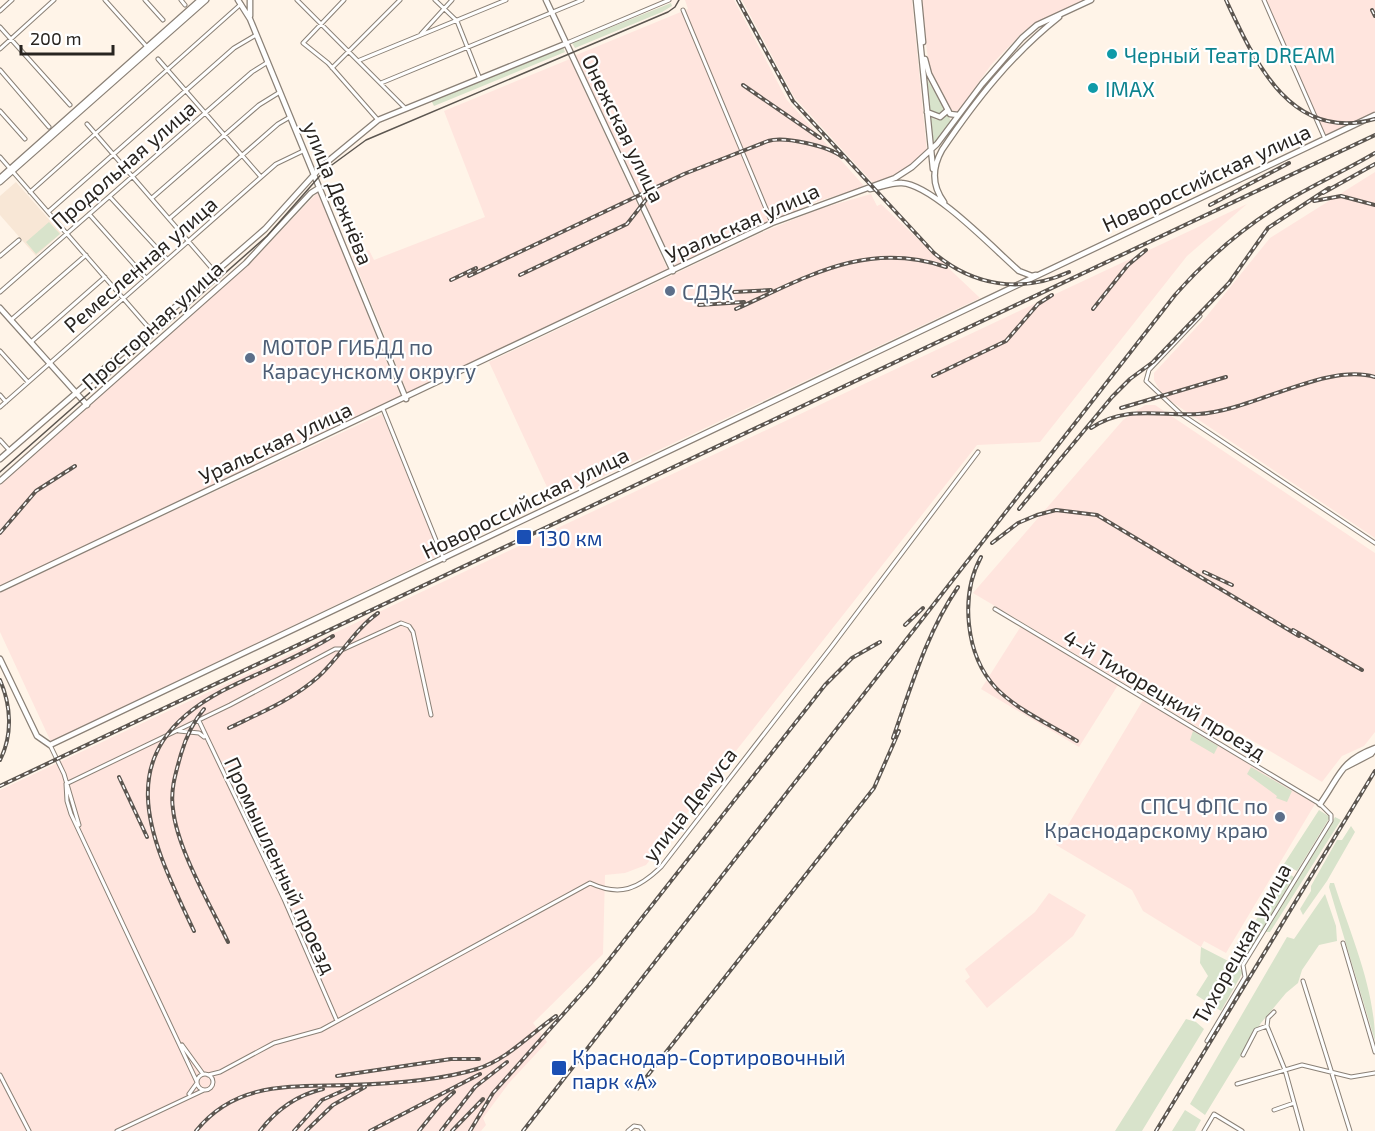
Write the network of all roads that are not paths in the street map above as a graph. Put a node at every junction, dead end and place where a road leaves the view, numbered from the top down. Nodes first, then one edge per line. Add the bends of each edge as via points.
1 (12, 0) edge
2 (54, 0) edge
3 (105, 0) edge
4 (145, 0) edge
5 (181, 0) edge
6 (200, 0) edge
7 (206, 0) edge
8 (250, 0) edge
9 (297, 0) edge
10 (344, 0) edge
11 (400, 0) edge
12 (435, 0) edge
13 (452, 0) edge
14 (506, 0) edge
15 (546, 0) edge
16 (582, 0) edge
17 (669, 0) edge
18 (917, 0) edge
19 (1091, 0) edge
20 (1264, 0) edge
21 (239, 2) edge
22 (185, 5) dead end
23 (444, 9) junction
24 (683, 10) dead end
25 (0, 11) edge
26 (1066, 11) junction
27 (551, 13) junction
28 (250, 19) junction
29 (163, 20) dead end
30 (457, 21) junction
31 (321, 24) junction
32 (0, 27) edge
33 (256, 34) junction
34 (1036, 35) junction
35 (1024, 36) junction
36 (419, 37) junction
37 (12, 39) junction
38 (565, 44) junction
39 (467, 48) junction
40 (0, 49) edge
41 (148, 49) junction
42 (351, 52) junction
43 (158, 58) dead end
44 (360, 60) junction
45 (923, 61) junction
46 (268, 62) junction
47 (332, 68) junction
48 (0, 70) edge
49 (168, 70) junction
50 (480, 79) junction
51 (381, 83) junction
52 (990, 83) junction
53 (979, 88) junction
54 (186, 90) junction
55 (280, 92) junction
56 (70, 105) dead end
57 (405, 108) junction
58 (948, 110) junction
59 (0, 111) edge
60 (206, 112) junction
61 (927, 112) junction
62 (959, 115) junction
63 (1375, 115) edge
64 (290, 117) junction
65 (378, 120) junction
66 (87, 124) dead end
67 (49, 127) dead end
68 (225, 133) junction
69 (96, 134) junction
70 (25, 139) dead end
71 (1325, 139) junction
72 (303, 151) junction
73 (930, 152) junction
74 (113, 155) junction
75 (242, 155) junction
76 (0, 157) edge
77 (11, 170) junction
78 (901, 174) junction
79 (132, 176) junction
80 (314, 176) junction
81 (261, 177) junction
82 (934, 177) junction
83 (0, 180) edge
84 (905, 183) junction
85 (319, 188) junction
86 (30, 192) junction
87 (109, 196) junction
88 (840, 197) junction
89 (152, 198) junction
90 (949, 209) junction
91 (48, 212) junction
92 (89, 214) junction
93 (170, 218) junction
94 (772, 224) junction
95 (67, 233) junction
96 (19, 240) dead end
97 (189, 241) junction
98 (86, 255) junction
99 (0, 256) edge
100 (167, 259) junction
101 (1052, 268) junction
102 (673, 270) junction
103 (1020, 271) junction
104 (215, 272) junction
105 (105, 277) junction
106 (146, 278) junction
107 (0, 292) edge
108 (1005, 292) junction
109 (123, 298) junction
110 (0, 308) edge
111 (1200, 316) dead end
112 (11, 321) junction
113 (149, 328) junction
114 (31, 342) junction
115 (0, 351) edge
116 (50, 364) junction
117 (28, 382) junction
118 (76, 393) junction
119 (0, 395) edge
120 (406, 399) junction
121 (6, 402) junction
122 (87, 405) junction
123 (0, 407) edge
124 (383, 410) junction
125 (0, 440) edge
126 (10, 451) junction
127 (978, 452) dead end
128 (0, 459) edge
129 (0, 481) edge
130 (1375, 543) edge
131 (444, 560) junction
132 (0, 589) edge
133 (994, 609) dead end
134 (0, 659) edge
135 (431, 715) dead end
136 (199, 721) junction
137 (174, 732) junction
138 (206, 738) junction
139 (50, 745) junction
140 (1375, 748) edge
141 (66, 784) junction
142 (1320, 804) junction
143 (1343, 943) dead end
144 (1303, 981) dead end
145 (1274, 1012) dead end
146 (337, 1021) junction
147 (1267, 1026) junction
148 (178, 1039) junction
149 (1207, 1041) dead end
150 (1375, 1052) edge
151 (1243, 1055) dead end
152 (1285, 1070) junction
153 (1331, 1070) junction
154 (220, 1072) junction
155 (1375, 1073) edge
156 (0, 1075) edge
157 (206, 1075) junction
158 (197, 1082) junction
159 (213, 1084) junction
160 (1237, 1084) dead end
161 (204, 1090) junction
162 (188, 1096) junction
163 (1294, 1103) junction
164 (1274, 1110) dead end
165 (29, 1131) edge
166 (117, 1131) edge
167 (628, 1131) edge
168 (643, 1131) edge
169 (1204, 1131) edge
170 (1242, 1131) edge
171 (1302, 1131) edge
172 (1350, 1131) edge

1 - 25 street
2 - 37 street
3 - 41 street
4 - 29 street
5 - 22 street
6 - 41 street
7 - 41 street
8 - 28 street
9 - 31 street
10 - 31 street
11 - 42 street
12 - 23 street
13 - 23 street
14 - 30 street
15 - 27 street, Онежская улица
16 - 27 street
17 - 38 street
18 - 45 street
19 - 26 street
20 - 71 street
21 - 28 street, улица Дежнёва
21 - 49 street
23 - 30 street
23 - 36 street
24 - 94 street
26 - 34 street
26 - 35 street
27 - 38 street, Онежская улица
27 - 39 street
28 - 33 street, улица Дежнёва
30 - 36 street
30 - 39 street
31 - 42 street
31 - 47 street via 303,43
32 - 37 street
33 - 46 street, улица Дежнёва
33 - 54 street
34 - 35 street
34 - 52 street
35 - 53 street
36 - 44 street
37 - 40 street
37 - 56 street
38 - 50 street, Просторная улица
38 - 102 street, Онежская улица
39 - 50 street
39 - 51 street
41 - 77 street
42 - 44 street
42 - 47 street
43 - 49 street
44 - 51 street
45 - 58 street
45 - 61 street
46 - 55 street, улица Дежнёва
46 - 60 street, Продольная улица
47 - 65 street
48 - 67 street
49 - 54 street
49 - 69 street
50 - 57 street, Просторная улица
51 - 57 street
52 - 53 street
52 - 82 street via 942,150
53 - 62 street
54 - 60 street
54 - 74 street
55 - 64 street, улица Дежнёва
55 - 68 street
57 - 65 street, Просторная улица
58 - 61 street via 936,118
58 - 62 street via 952,116
59 - 70 street
60 - 68 street
60 - 79 street, Продольная улица
61 - 73 street
62 - 73 street
63 - 71 street, Новороссийская улица
64 - 72 street, улица Дежнёва
64 - 75 street
65 - 80 street, Просторная улица
66 - 69 street
68 - 75 street
68 - 89 street
69 - 74 street
69 - 86 street
71 - 101 street, Новороссийская улица
72 - 80 street, улица Дежнёва
72 - 81 street, Ремесленная улица via 282,159
73 - 78 street, Уральская улица
73 - 82 street
74 - 79 street
74 - 91 street
75 - 81 street
75 - 93 street
76 - 77 street
77 - 83 street
77 - 86 street
78 - 84 street
78 - 88 street, Уральская улица
79 - 87 street, Продольная улица
79 - 89 street
80 - 85 street, улица Дежнёва
80 - 104 street, Просторная улица via 264,229
81 - 97 street, Ремесленная улица
82 - 90 street via 937,192
84 - 88 street, Уральская улица
84 - 90 street via 918,187
85 - 120 street, улица Дежнёва
85 - 122 street, Просторная улица via 246,263
86 - 91 street
87 - 92 street, Продольная улица
87 - 100 street
88 - 94 street, Уральская улица
89 - 93 street
90 - 103 street
91 - 95 street
92 - 95 street, Продольная улица
92 - 106 street
93 - 97 street
94 - 102 street, Уральская улица
95 - 98 street
95 - 107 street, Продольная улица
96 - 99 street
97 - 100 street, Ремесленная улица
97 - 104 street
98 - 105 street
98 - 112 street
100 - 106 street, Ремесленная улица
101 - 103 street, Новороссийская улица via 1032,276
101 - 108 street, Новороссийская улица
102 - 120 street, Уральская улица
103 - 108 street via 1019,282
104 - 113 street, Просторная улица
105 - 109 street
105 - 114 street
106 - 109 street, Ремесленная улица
108 - 131 street, Новороссийская улица
109 - 113 street
109 - 116 street, Ремесленная улица
110 - 112 street
111 - 130 street via 1153,366 1146,381 1181,414
112 - 114 street
113 - 118 street, Просторная улица
114 - 116 street
115 - 117 street
116 - 117 street, Ремесленная улица
116 - 118 street
117 - 121 street, Ремесленная улица
118 - 122 street
118 - 126 street, Просторная улица
119 - 121 street
120 - 124 street, Уральская улица
121 - 123 street, Ремесленная улица
122 - 129 street, Просторная улица
124 - 131 street
124 - 132 street, Уральская улица
125 - 126 street
126 - 128 street, Просторная улица
127 - 146 street, улица Демуса via 832,646 647,880 613,891 590,883
131 - 139 street, Новороссийская улица
133 - 142 street, 4-й Тихорецкий проезд
134 - 139 street via 37,736
135 - 136 street via 413,632 400,623 335,650
136 - 137 street
136 - 138 street, Промышленный проезд
137 - 138 street via 189,731
137 - 141 street
138 - 146 street, Промышленный проезд via 284,899
139 - 141 street
140 - 142 street via 1341,772
141 - 148 street via 67,801 81,833
142 - 149 street, Тихорецкая улица via 1328,811 1330,821 1243,965 1245,976
143 - 150 street
144 - 153 street
145 - 147 street
146 - 154 street, улица Демуса via 301,1038 274,1043
147 - 151 street via 1256,1030
147 - 152 street
148 - 157 street
148 - 158 street
152 - 153 street via 1302,1065
152 - 160 street
152 - 163 street
153 - 155 street via 1351,1077
153 - 172 street
154 - 157 street, улица Демуса
154 - 159 street
156 - 165 street
157 - 158 street
157 - 159 street
158 - 161 street
158 - 162 street
159 - 161 street
161 - 162 street
162 - 166 street
163 - 164 street
163 - 171 street
167 - 168 street via 634,1126
169 - 170 street via 1214,1114

